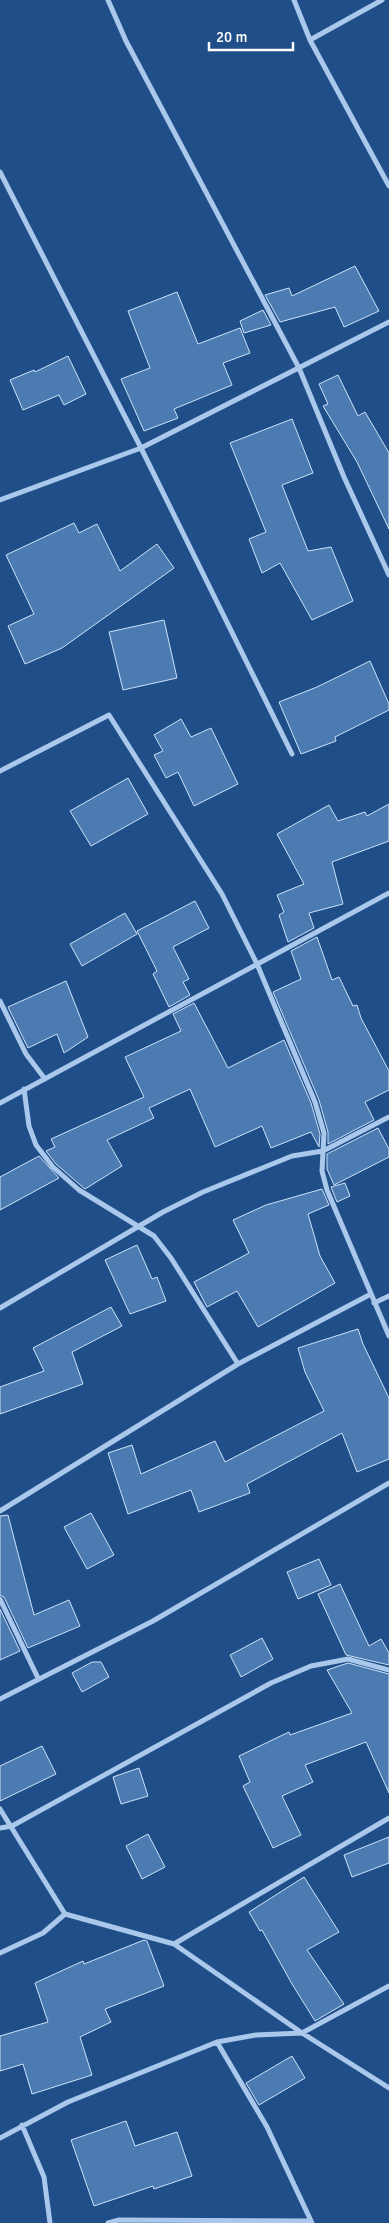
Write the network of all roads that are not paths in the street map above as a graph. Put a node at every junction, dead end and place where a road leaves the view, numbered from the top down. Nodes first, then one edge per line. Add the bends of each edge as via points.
1 (108, 0) edge
2 (294, 0) edge
3 (382, 0) edge
4 (310, 40) junction
5 (0, 172) edge
6 (389, 186) edge
7 (389, 322) edge
8 (299, 368) junction
9 (141, 448) junction
10 (0, 500) edge
11 (389, 575) edge
12 (292, 754) dead end
13 (0, 771) edge
14 (389, 893) edge
15 (257, 964) junction
16 (0, 1002) edge
17 (45, 1078) junction
18 (24, 1089) junction
19 (0, 1103) edge
20 (389, 1117) edge
21 (323, 1150) junction
22 (139, 1226) junction
23 (371, 1294) junction
24 (389, 1296) edge
25 (374, 1303) junction
26 (0, 1308) edge
27 (389, 1336) edge
28 (238, 1364) junction
29 (389, 1483) edge
30 (0, 1511) edge
31 (0, 1599) edge
32 (389, 1670) edge
33 (38, 1678) junction
34 (0, 1699) edge
35 (0, 1809) edge
36 (389, 1818) edge
37 (12, 1826) junction
38 (0, 1828) edge
39 (65, 1914) junction
40 (174, 1944) junction
41 (0, 1953) edge
42 (389, 1986) edge
43 (302, 2033) junction
44 (217, 2042) junction
45 (389, 2088) edge
46 (22, 2124) junction
47 (0, 2138) edge
48 (311, 2222) edge
49 (50, 2223) edge
50 (108, 2223) edge

1 - 8 street via 126,41
2 - 4 street
3 - 4 street
4 - 6 street
5 - 9 street
7 - 8 street
8 - 9 street
8 - 11 street
9 - 10 street
9 - 12 street
13 - 15 street via 109,714 222,894
14 - 15 street
15 - 17 street
15 - 21 street via 315,1102 324,1133
16 - 17 street via 26,1054
17 - 18 street
18 - 19 street
18 - 22 street via 28,1126 36,1145 48,1160 79,1190
20 - 21 street
21 - 22 street via 292,1156 259,1168 203,1192
21 - 23 street via 322,1172 327,1190
22 - 26 street
22 - 28 street via 154,1236 171,1258
23 - 25 street
23 - 28 street
24 - 25 street
25 - 27 street
28 - 30 street
29 - 33 street via 153,1621
31 - 33 street
32 - 37 street via 348,1660 311,1666 271,1683
33 - 34 street
35 - 37 street
36 - 40 street
37 - 38 street
37 - 39 street
39 - 40 street
39 - 41 street via 43,1933
40 - 43 street
42 - 43 street
43 - 44 street via 256,2034
43 - 45 street
44 - 46 street
44 - 48 street via 267,2127
46 - 47 street
46 - 49 street via 44,2177
48 - 50 street via 118,2220

